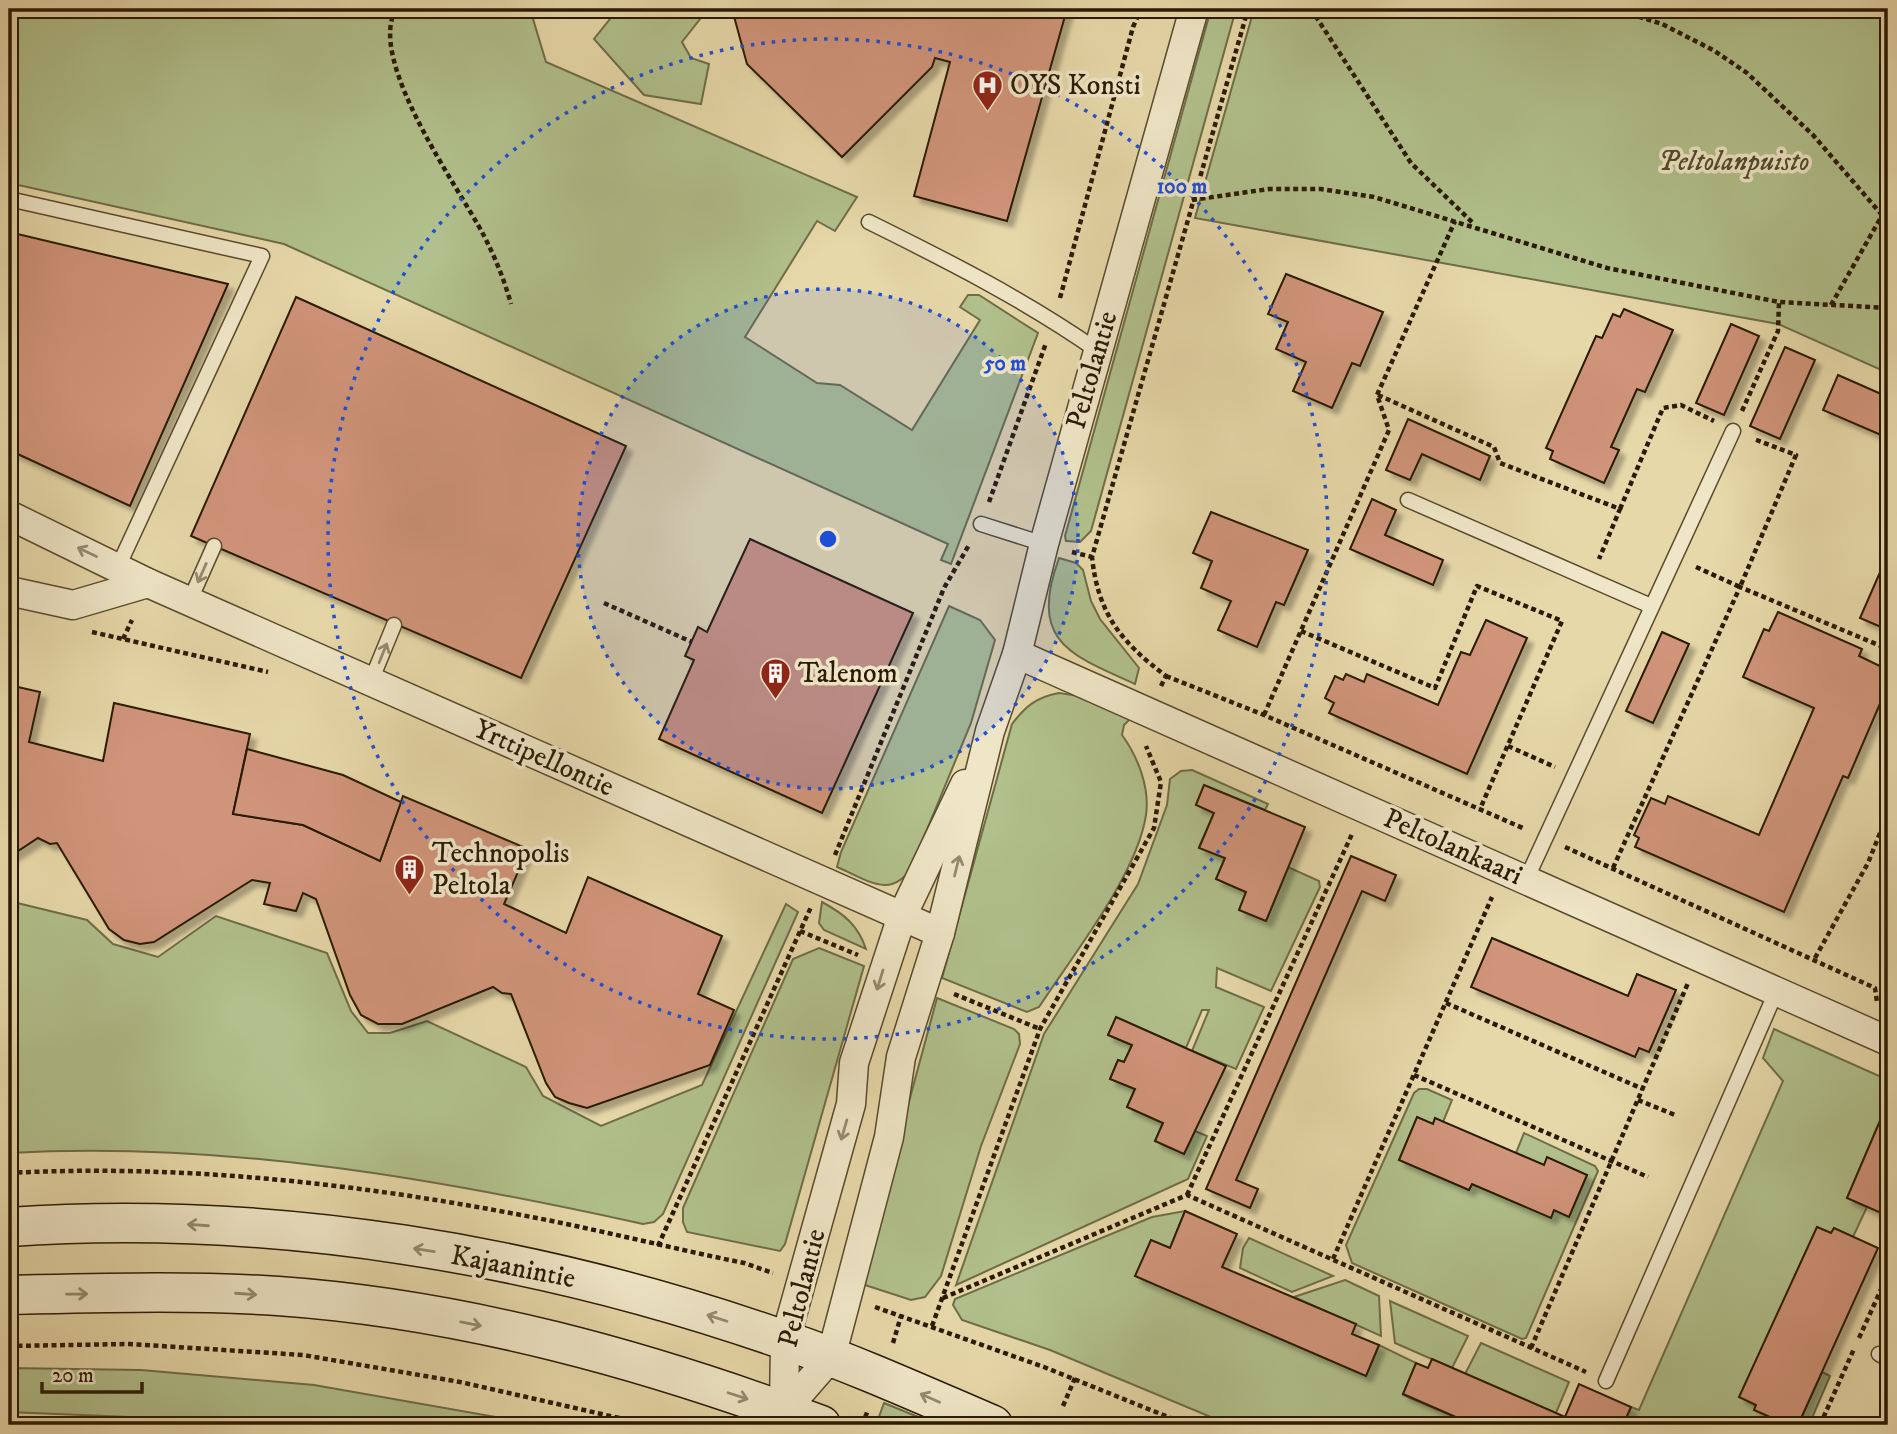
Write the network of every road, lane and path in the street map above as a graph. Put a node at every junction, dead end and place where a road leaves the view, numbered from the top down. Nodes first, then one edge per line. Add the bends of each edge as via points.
1 (396, 9) edge
2 (1141, 9) edge
3 (1194, 9) edge
4 (1311, 9) edge
5 (1614, 9) edge
6 (9, 199) edge
7 (1192, 200) dead end
8 (1888, 205) edge
9 (1882, 216) junction
10 (1455, 221) junction
11 (869, 222) dead end
12 (1888, 222) edge
13 (1476, 226) junction
14 (1779, 302) junction
15 (511, 304) dead end
16 (1831, 305) junction
17 (1888, 308) edge
18 (1054, 321) junction
19 (1098, 351) junction
20 (1377, 395) junction
21 (1733, 431) junction
22 (1408, 500) dead end
23 (1620, 509) junction
24 (9, 515) edge
25 (981, 524) junction
26 (1044, 544) junction
27 (214, 546) dead end
28 (1674, 558) junction
29 (118, 567) junction
30 (1590, 579) junction
31 (148, 583) junction
32 (1740, 587) junction
33 (9, 591) edge
34 (190, 600) junction
35 (604, 603) dead end
36 (1651, 606) junction
37 (394, 625) dead end
38 (85, 630) dead end
39 (1301, 631) junction
40 (692, 642) dead end
41 (1888, 649) edge
42 (1017, 654) junction
43 (281, 675) dead end
44 (371, 681) junction
45 (1264, 715) dead end
46 (990, 731) junction
47 (1508, 746) junction
48 (1575, 775) junction
49 (1480, 809) dead end
50 (1888, 813) edge
51 (1355, 827) dead end
52 (1613, 868) dead end
53 (1526, 880) junction
54 (1495, 890) dead end
55 (817, 895) junction
56 (798, 902) dead end
57 (902, 916) junction
58 (940, 933) junction
59 (1815, 958) dead end
60 (1688, 982) dead end
61 (1776, 992) junction
62 (1446, 1003) junction
63 (1888, 1041) edge
64 (1414, 1075) junction
65 (1643, 1089) junction
66 (1638, 1100) junction
67 (1675, 1115) dead end
68 (1611, 1162) junction
69 (1648, 1177) dead end
70 (1187, 1195) junction
71 (9, 1227) edge
72 (658, 1245) dead end
73 (1333, 1259) junction
74 (9, 1295) edge
75 (942, 1298) dead end
76 (870, 1305) dead end
77 (785, 1340) junction
78 (9, 1346) edge
79 (1531, 1348) junction
80 (831, 1357) junction
81 (1075, 1378) junction
82 (1606, 1381) joint
83 (1063, 1406) dead end
84 (784, 1411) junction
85 (650, 1425) edge
86 (821, 1425) edge
87 (993, 1425) edge
88 (1188, 1425) edge

1 - 15 path via 392,15 393,47 402,91 481,231 503,274
2 - 18 path
3 - 19 street, Peltolantie
4 - 13 path via 1411,163
5 - 9 path via 1662,24 1747,73 1812,135
6 - 29 lane via 262,256
7 - 10 path via 1269,190 1321,190 1374,197
8 - 9 path
9 - 12 path
9 - 16 path
10 - 13 path
10 - 20 path
11 - 18 lane
13 - 14 path via 1607,268
14 - 16 path
14 - 21 path via 1778,331
16 - 17 path
18 - 19 lane
18 - 25 path
19 - 26 street, Peltolantie
20 - 23 path via 1494,447 1500,463
20 - 39 path via 1388,430
21 - 23 path via 1681,405 1663,408
21 - 28 lane
21 - 32 path via 1796,455
22 - 30 lane
23 - 30 path
29 -> 24 street, Yrttipellontie
25 - 26 lane
25 - 55 path via 944,588
26 - 42 street, Peltolantie
27 -> 34 lane
28 - 32 path
28 - 36 lane
29 - 31 street, Yrttipellontie
30 - 36 lane
31 - 33 street via 73,605
31 - 34 street, Yrttipellontie
32 - 41 path
32 - 52 path
34 - 44 street, Yrttipellontie
35 - 40 path
36 - 48 lane
44 -> 37 lane
38 - 43 path
39 - 45 path
39 - 47 path via 1435,688 1477,586 1562,621
42 - 46 street, Peltolantie
42 - 53 street, Peltolankaari
44 - 55 street, Yrttipellontie
46 - 57 street, Peltolantie
58 -> 46 street, Peltolantie
47 - 48 path
47 - 49 path
48 - 53 lane
50 - 59 path via 1868,863
51 - 70 path
53 - 61 street, Peltolankaari
54 - 62 path
55 - 56 path
55 - 57 street, Yrttipellontie
55 - 72 path
57 - 58 street, Yrttipellontie
57 -> 77 street, Peltolantie via 854,1063 851,1104
58 - 80 street, Peltolantie via 901,1057 889,1137
60 - 65 path
61 - 63 street, Peltolankaari
61 - 82 lane
62 - 64 path
62 - 65 path
64 - 68 path
64 - 73 path
65 - 66 path
66 - 67 path
66 - 68 path
68 - 69 path
68 - 79 path
70 - 73 path
70 - 75 path
77 -> 71 main road, Kajaanintie via 570,1277 366,1241 282,1230 175,1224
73 - 79 path
74 -> 84 main road via 228,1293 358,1304 592,1350
76 - 81 path
77 - 80 main road, Kajaanintie
77 - 84 street, Peltolantie
78 - 85 path via 129,1344 303,1355 460,1382
79 - 82 path
80 - 84 street, Peltolantie
87 -> 80 main road, Kajaanintie
81 - 83 path
81 - 88 path
84 - 86 main road

